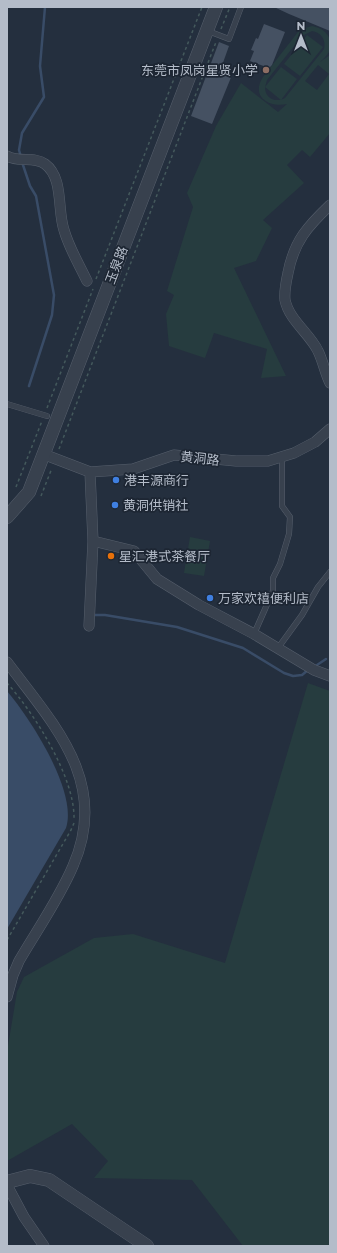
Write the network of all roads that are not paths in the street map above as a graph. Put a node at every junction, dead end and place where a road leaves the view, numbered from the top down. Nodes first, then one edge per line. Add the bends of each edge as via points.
1 (216, 7) edge
2 (241, 7) edge
3 (207, 30) junction
4 (7, 156) edge
5 (330, 205) edge
6 (92, 283) road end
7 (330, 383) edge
8 (7, 404) edge
9 (46, 415) road end
10 (330, 429) edge
11 (43, 454) junction
12 (282, 458) junction
13 (90, 472) junction
14 (7, 517) edge
15 (93, 540) junction
16 (330, 572) edge
17 (89, 626) dead end
18 (254, 634) junction
19 (278, 648) junction
20 (7, 662) edge
21 (330, 676) edge
22 (7, 998) edge
23 (7, 1183) edge
24 (44, 1246) edge
25 (147, 1246) edge

1 - 3 street, 玉泉路
2 - 3 lane via 229,39
3 - 11 street, 玉泉路
4 - 6 street via 17,160 39,161 46,165 55,178 63,229
5 - 7 street via 306,228 297,242 290,261 285,291 285,300 290,311 319,352
8 - 9 lane
10 - 12 street, 黄洞路 via 314,442
11 - 13 street, 黄洞路
11 - 14 street, 玉泉路 via 28,492
12 - 13 street, 黄洞路 via 251,462 174,455 133,469
12 - 18 lane via 282,506 290,517 289,534 273,578 273,591
13 - 15 street
15 - 17 street
15 - 18 street via 134,551 158,579 199,606
16 - 19 lane
18 - 19 street
19 - 21 street via 314,670
20 - 22 street via 64,740 79,770 84,805 84,831 73,867 19,961
23 - 24 street via 24,1218
23 - 25 street via 30,1176 49,1180

